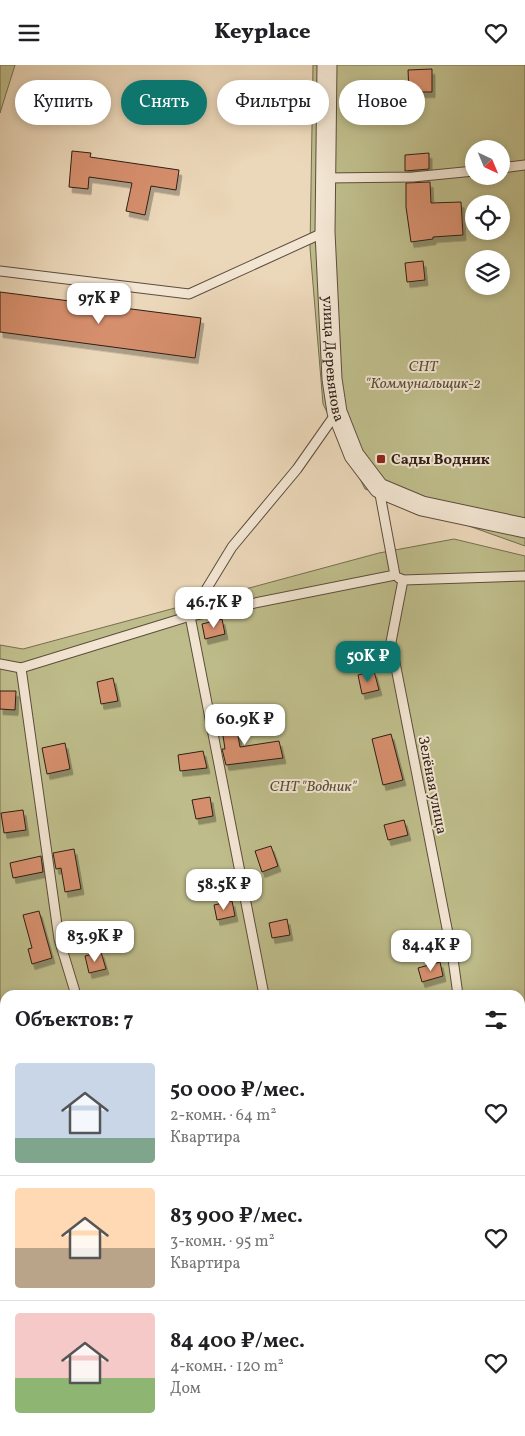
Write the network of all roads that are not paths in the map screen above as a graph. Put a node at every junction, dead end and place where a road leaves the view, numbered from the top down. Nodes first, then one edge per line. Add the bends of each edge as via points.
1 (327, 65) edge
2 (525, 165) edge
3 (510, 167) edge
4 (465, 172) edge
5 (326, 178) junction
6 (325, 232) junction
7 (0, 271) edge
8 (337, 412) junction
9 (379, 488) junction
10 (525, 528) edge
11 (395, 575) junction
12 (525, 576) edge
13 (403, 581) junction
14 (190, 616) junction
15 (0, 664) edge
16 (21, 668) junction
17 (74, 990) edge
18 (263, 990) edge
19 (457, 990) edge

1 - 5 street, улица Деревянова
2 - 3 lane
4 - 5 lane via 413,177
5 - 6 street, улица Деревянова
6 - 7 lane via 189,294
6 - 8 street, улица Деревянова via 332,379
8 - 9 street, улица Деревянова via 354,455
8 - 14 lane via 296,469 232,547
9 - 10 street via 422,506
9 - 11 lane
11 - 13 lane
11 - 14 lane
12 - 13 lane
13 - 19 lane, Зелёная улица via 391,642
14 - 16 lane
14 - 18 lane
15 - 16 lane
16 - 17 lane via 59,939

